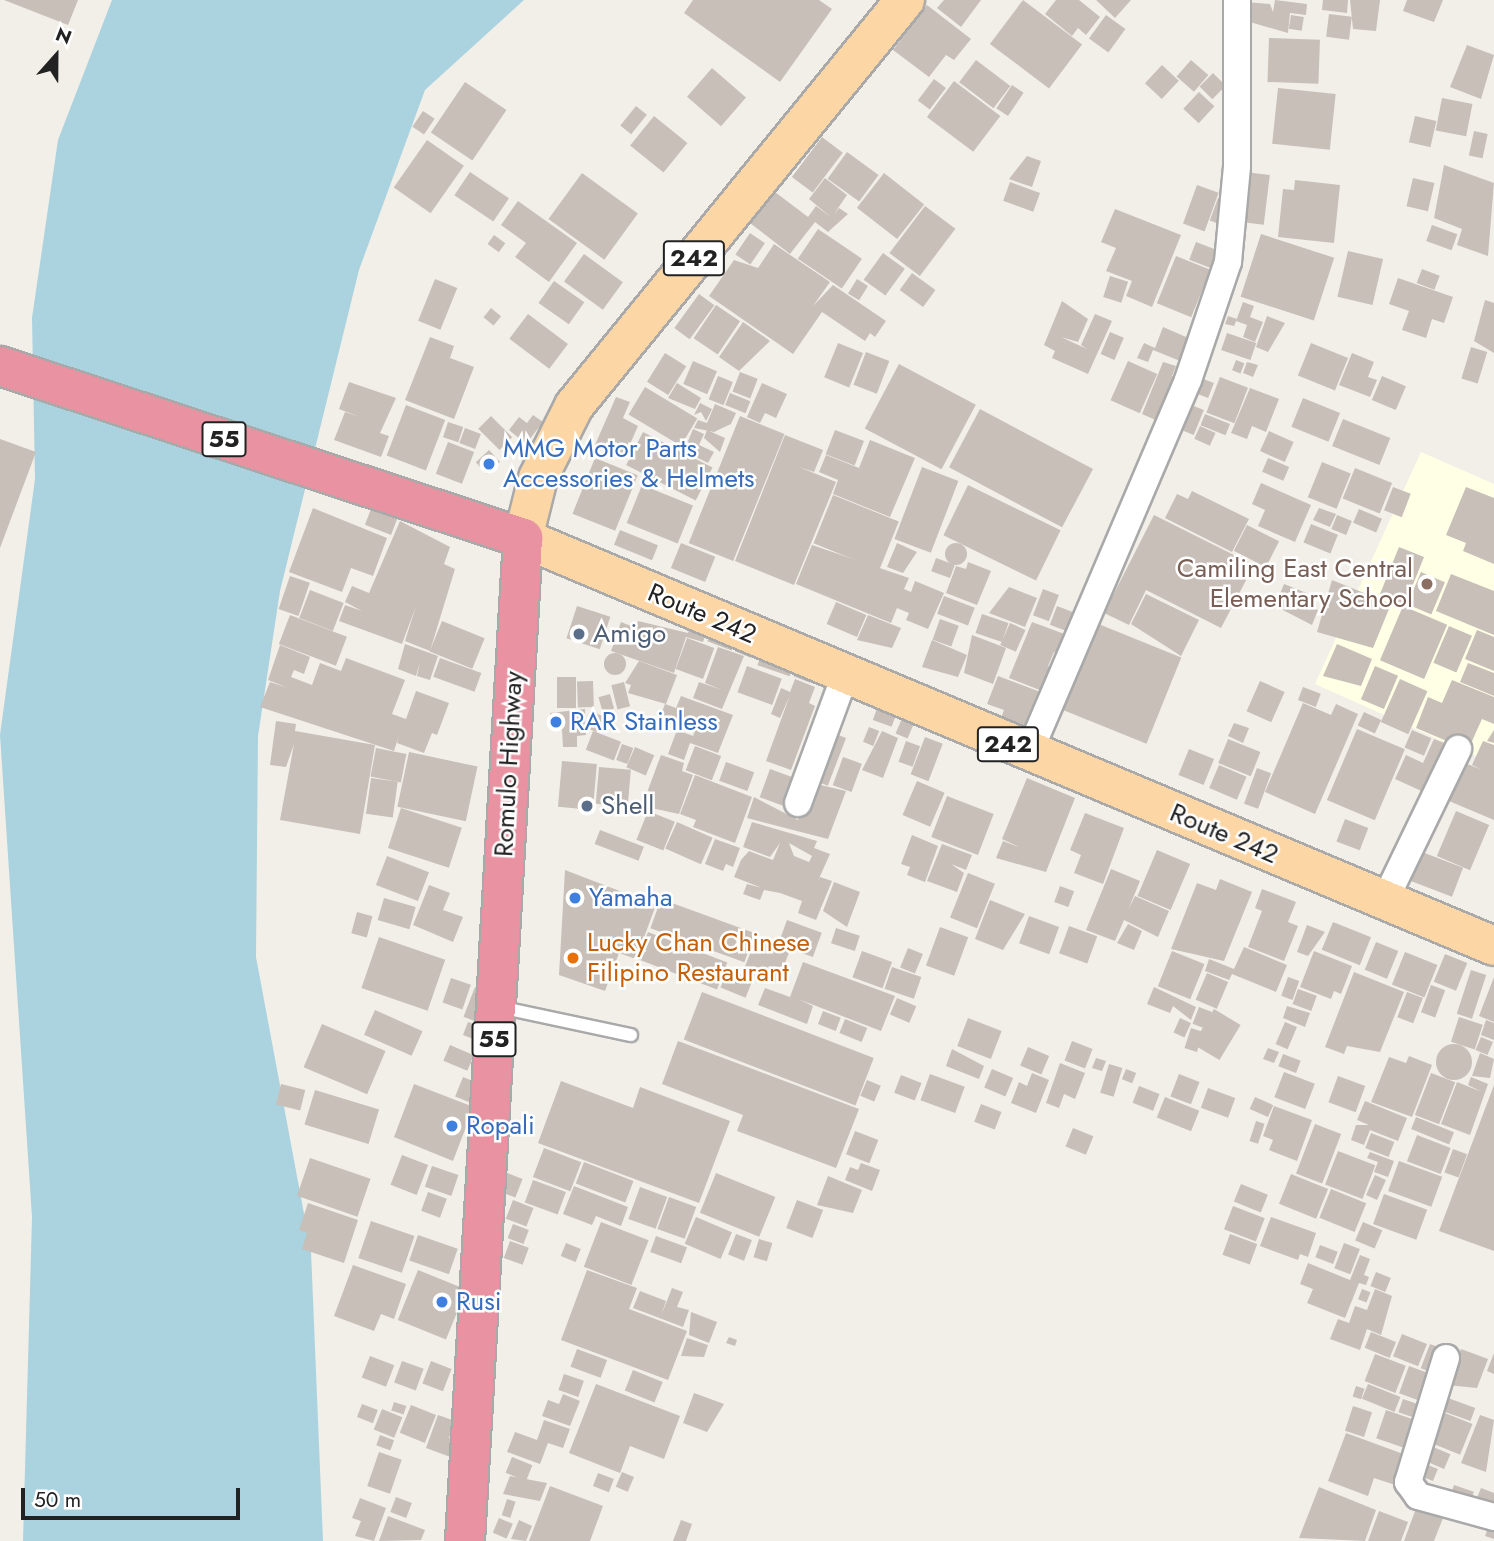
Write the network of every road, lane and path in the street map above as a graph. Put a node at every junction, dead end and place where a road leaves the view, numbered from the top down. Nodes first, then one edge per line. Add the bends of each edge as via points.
1 (905, 0) edge
2 (1237, 0) edge
3 (0, 366) edge
4 (523, 538) junction
5 (845, 675) junction
6 (1458, 749) dead end
7 (1029, 753) junction
8 (798, 803) dead end
9 (1385, 901) junction
10 (1494, 946) edge
11 (496, 1006) junction
12 (631, 1035) dead end
13 (1446, 1359) dead end
14 (1494, 1517) edge
15 (465, 1541) edge

1 - 4 main road, 242 via 574,406 538,478
2 - 7 street via 1237,166 1228,262 1188,380
3 - 4 highway, 55
4 - 5 main road, Route 242 / 242
4 - 11 highway, Romulo Highway / 55
5 - 7 main road, Route 242 / 242
5 - 8 street
6 - 9 street
7 - 9 main road, Route 242 / 242
9 - 10 main road, Route 242 / 242
11 - 12 lane
11 - 15 highway, Romulo Highway / 55
13 - 14 street via 1408,1482 1418,1496

